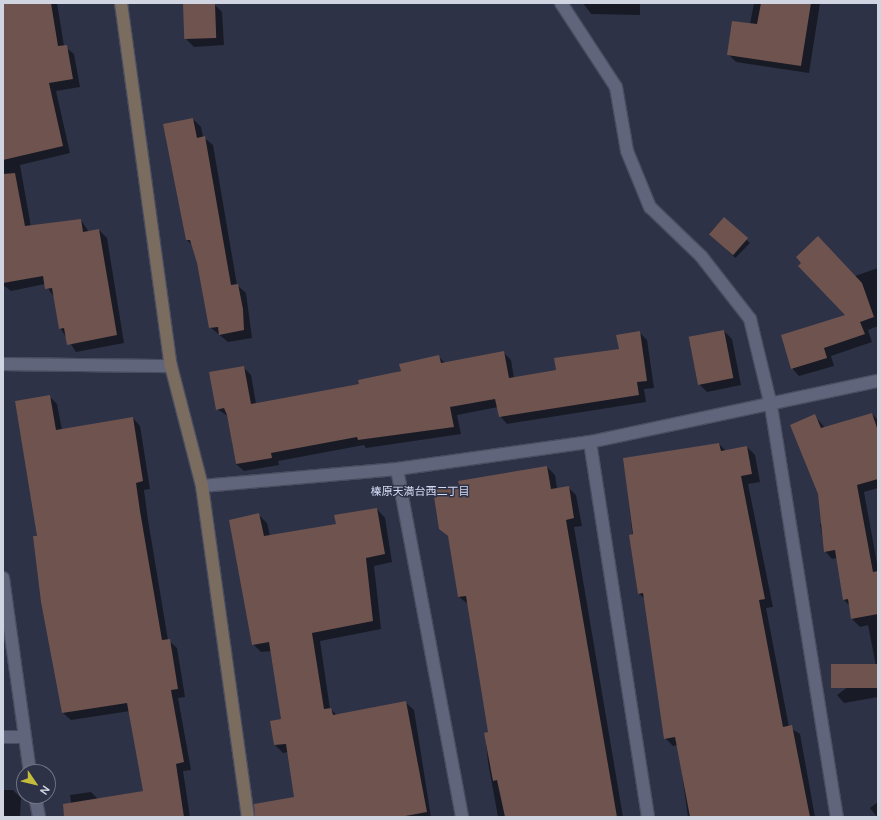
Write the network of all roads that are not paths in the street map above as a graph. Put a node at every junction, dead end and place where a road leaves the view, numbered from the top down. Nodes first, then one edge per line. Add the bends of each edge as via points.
1 (121, 3) edge
2 (561, 3) edge
3 (3, 364) edge
4 (171, 366) junction
5 (878, 381) edge
6 (771, 406) junction
7 (590, 442) junction
8 (397, 470) junction
9 (202, 486) junction
10 (3, 578) edge
11 (3, 737) edge
12 (24, 737) junction
13 (29, 764) edge
14 (37, 804) edge
15 (39, 817) edge
16 (248, 817) edge
17 (462, 817) edge
18 (648, 817) edge
19 (837, 817) edge

1 - 4 street
2 - 6 street via 616,86 627,151 650,207 701,256 750,318
3 - 4 street
4 - 9 street
5 - 6 street
6 - 7 street
6 - 19 street
7 - 8 street
7 - 18 street
8 - 9 street
8 - 17 street
9 - 16 street
10 - 12 street
11 - 12 street
12 - 13 street
14 - 15 street

